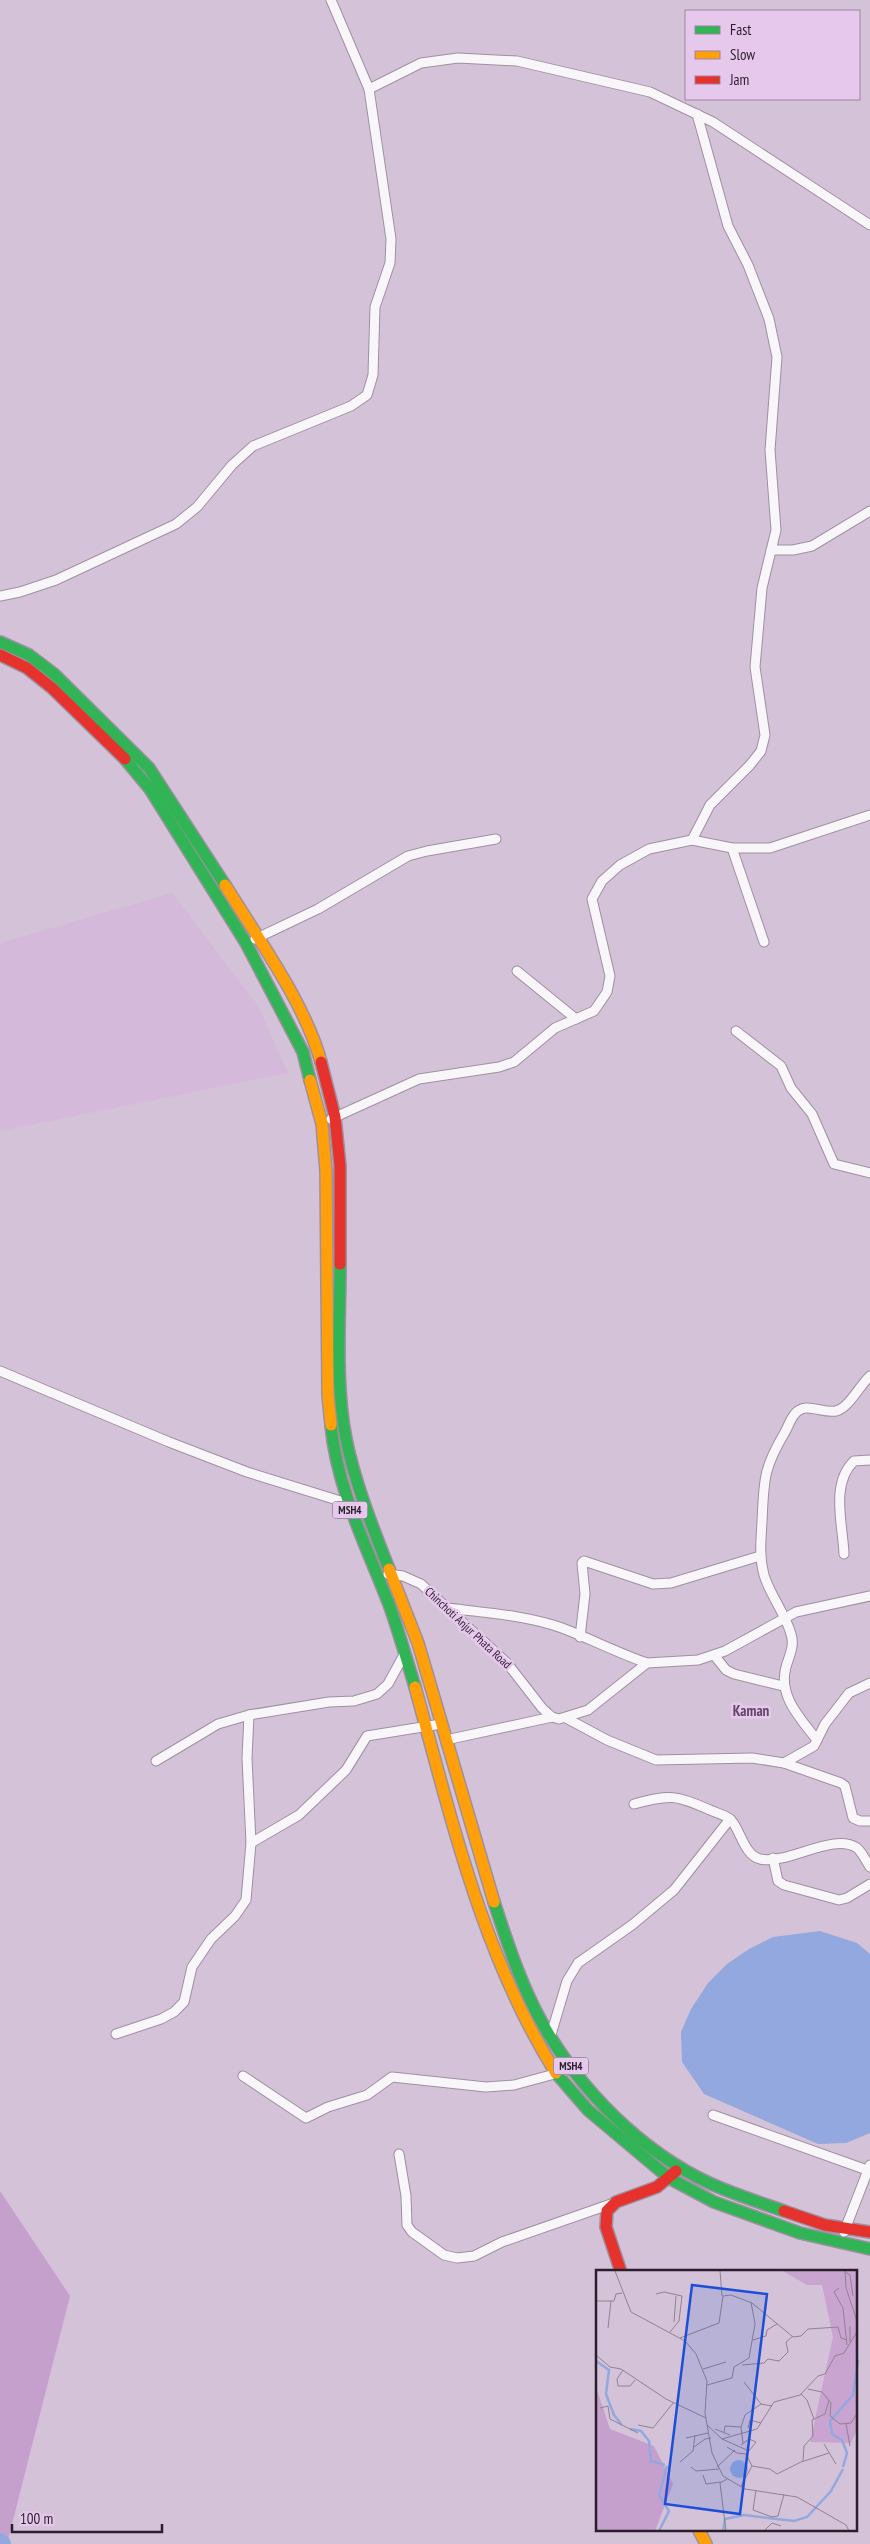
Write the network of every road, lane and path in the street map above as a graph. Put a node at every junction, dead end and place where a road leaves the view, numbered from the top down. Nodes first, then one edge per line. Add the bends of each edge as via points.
1 (331, 0) edge
2 (369, 89) junction
3 (697, 114) junction
4 (870, 225) edge
5 (870, 511) edge
6 (772, 550) junction
7 (0, 596) edge
8 (0, 642) edge
9 (0, 655) edge
10 (870, 815) edge
11 (496, 839) dead end
12 (692, 840) junction
13 (732, 848) junction
14 (258, 938) junction
15 (764, 942) dead end
16 (246, 943) junction
17 (517, 971) dead end
18 (576, 1019) junction
19 (736, 1031) dead end
20 (335, 1117) junction
21 (322, 1124) junction
22 (870, 1173) edge
23 (0, 1371) edge
24 (870, 1376) edge
25 (870, 1460) edge
26 (348, 1503) junction
27 (365, 1508) junction
28 (844, 1554) dead end
29 (760, 1556) junction
30 (375, 1573) junction
31 (392, 1574) junction
32 (870, 1596) edge
33 (448, 1608) junction
34 (785, 1620) junction
35 (580, 1637) junction
36 (404, 1653) junction
37 (714, 1655) junction
38 (647, 1663) junction
39 (870, 1683) edge
40 (783, 1686) junction
41 (249, 1715) junction
42 (552, 1717) junction
43 (566, 1718) junction
44 (442, 1724) junction
45 (426, 1727) junction
46 (446, 1740) junction
47 (817, 1740) junction
48 (156, 1761) dead end
49 (784, 1763) junction
50 (634, 1804) dead end
51 (730, 1819) junction
52 (870, 1821) edge
53 (251, 1843) junction
54 (773, 1858) junction
55 (870, 1867) edge
56 (870, 1884) edge
57 (116, 2034) dead end
58 (551, 2038) junction
59 (540, 2046) junction
60 (573, 2069) junction
61 (556, 2074) junction
62 (243, 2076) dead end
63 (713, 2115) dead end
64 (399, 2154) dead end
65 (680, 2167) junction
66 (868, 2167) edge
67 (669, 2178) junction
68 (611, 2204) junction
69 (844, 2229) junction
70 (870, 2232) edge
71 (839, 2244) junction
72 (870, 2249) edge
73 (621, 2270) edge
74 (700, 2532) edge
75 (706, 2544) edge

1 - 2 street
2 - 3 street via 421,63 458,58 518,61 650,92
2 - 7 street via 391,239 390,263 375,307 373,375 367,395 351,406 253,446 176,524 56,580
3 - 4 street
3 - 6 street via 728,226 769,319 777,357 770,450 776,530
5 - 6 street via 812,546
6 - 12 street via 762,588 755,667 765,735 762,751 710,805
8 - 14 main road, MSH4 via 27,653 47,668 136,752 156,776
9 - 16 main road, MSH4 via 27,668 46,683 123,756 150,789
10 - 13 street via 777,846
11 - 14 street via 408,856
12 - 13 street
12 - 18 street via 649,849 620,865 602,881 592,899 610,976 607,992 594,1011
13 - 15 street
14 - 16 street
14 - 20 main road, MSH4 via 297,1005 317,1048
16 - 21 main road, MSH4 via 303,1052
17 - 18 street
18 - 20 street via 555,1028 514,1062 420,1079
19 - 22 street via 781,1066 791,1088 812,1114 834,1164
20 - 21 street
20 - 27 main road, MSH4 via 340,1166 340,1394 346,1440
21 - 26 main road, MSH4 via 326,1171 328,1395 333,1445
23 - 26 street via 247,1472
24 - 29 street via 848,1404 838,1410 824,1412 808,1407 794,1415 769,1458 762,1485
25 - 28 street via 854,1461 848,1466 842,1484 839,1500
26 - 27 street
26 - 30 main road, MSH4
27 - 31 main road, MSH4
29 - 34 street via 765,1576
29 - 35 street via 671,1583 653,1584 584,1561 585,1594
30 - 31 street, Chinchoti Anjur Phata Road
30 - 36 main road, MSH4
31 - 33 street, Chinchoti Anjur Phata Road via 421,1584
31 - 44 main road, MSH4 via 418,1643
32 - 34 street via 796,1612
33 - 35 street via 504,1615 561,1628
33 - 42 street, Chinchoti Anjur Phata Road via 507,1663
34 - 37 street
34 - 40 street via 792,1635 792,1646
35 - 38 street
36 - 41 street via 388,1684 377,1694 354,1701
36 - 45 main road, MSH4
37 - 38 street via 698,1660
37 - 40 street via 726,1670 734,1674
38 - 43 street via 588,1710
39 - 47 street via 849,1693
40 - 47 street via 787,1698
41 - 48 street via 218,1724
41 - 53 street via 247,1758
42 - 43 street
42 - 46 street
43 - 49 street via 656,1760 752,1758
44 - 45 street
44 - 46 main road, MSH4
45 - 53 street via 367,1736 346,1770 299,1815
45 - 59 main road, MSH4 via 478,1909 502,1972
46 - 58 main road, MSH4 via 496,1915 516,1967
47 - 49 street via 814,1746
49 - 52 street via 841,1783 845,1786 853,1818
50 - 51 street via 663,1796 677,1796
51 - 54 street via 749,1852 759,1859
51 - 58 street via 674,1890 578,1963 567,1981
53 - 57 street via 246,1900 211,1939 192,1967 184,2002 161,2019
54 - 55 street via 785,1858 837,1844 858,1849
54 - 56 street via 778,1880 784,1885 839,1900
58 - 59 street
58 - 60 main road, MSH4
59 - 61 main road, MSH4
60 - 61 street
60 - 65 main road, MSH4 via 628,2128
61 - 62 street via 486,2087 392,2077 367,2095 328,2107 306,2118
61 - 67 main road, MSH4 via 588,2110
63 - 66 street
64 - 68 street via 407,2225 444,2255 457,2258 474,2256 502,2242
65 - 67 main road
65 - 69 main road, MSH4 via 722,2189 768,2207
66 - 69 street
67 - 68 main road via 654,2189
67 - 71 main road, MSH4 via 714,2202 800,2234
68 - 73 main road via 606,2214 606,2227
69 - 70 main road, MSH4
69 - 71 street
71 - 72 main road, MSH4
74 - 75 main road

